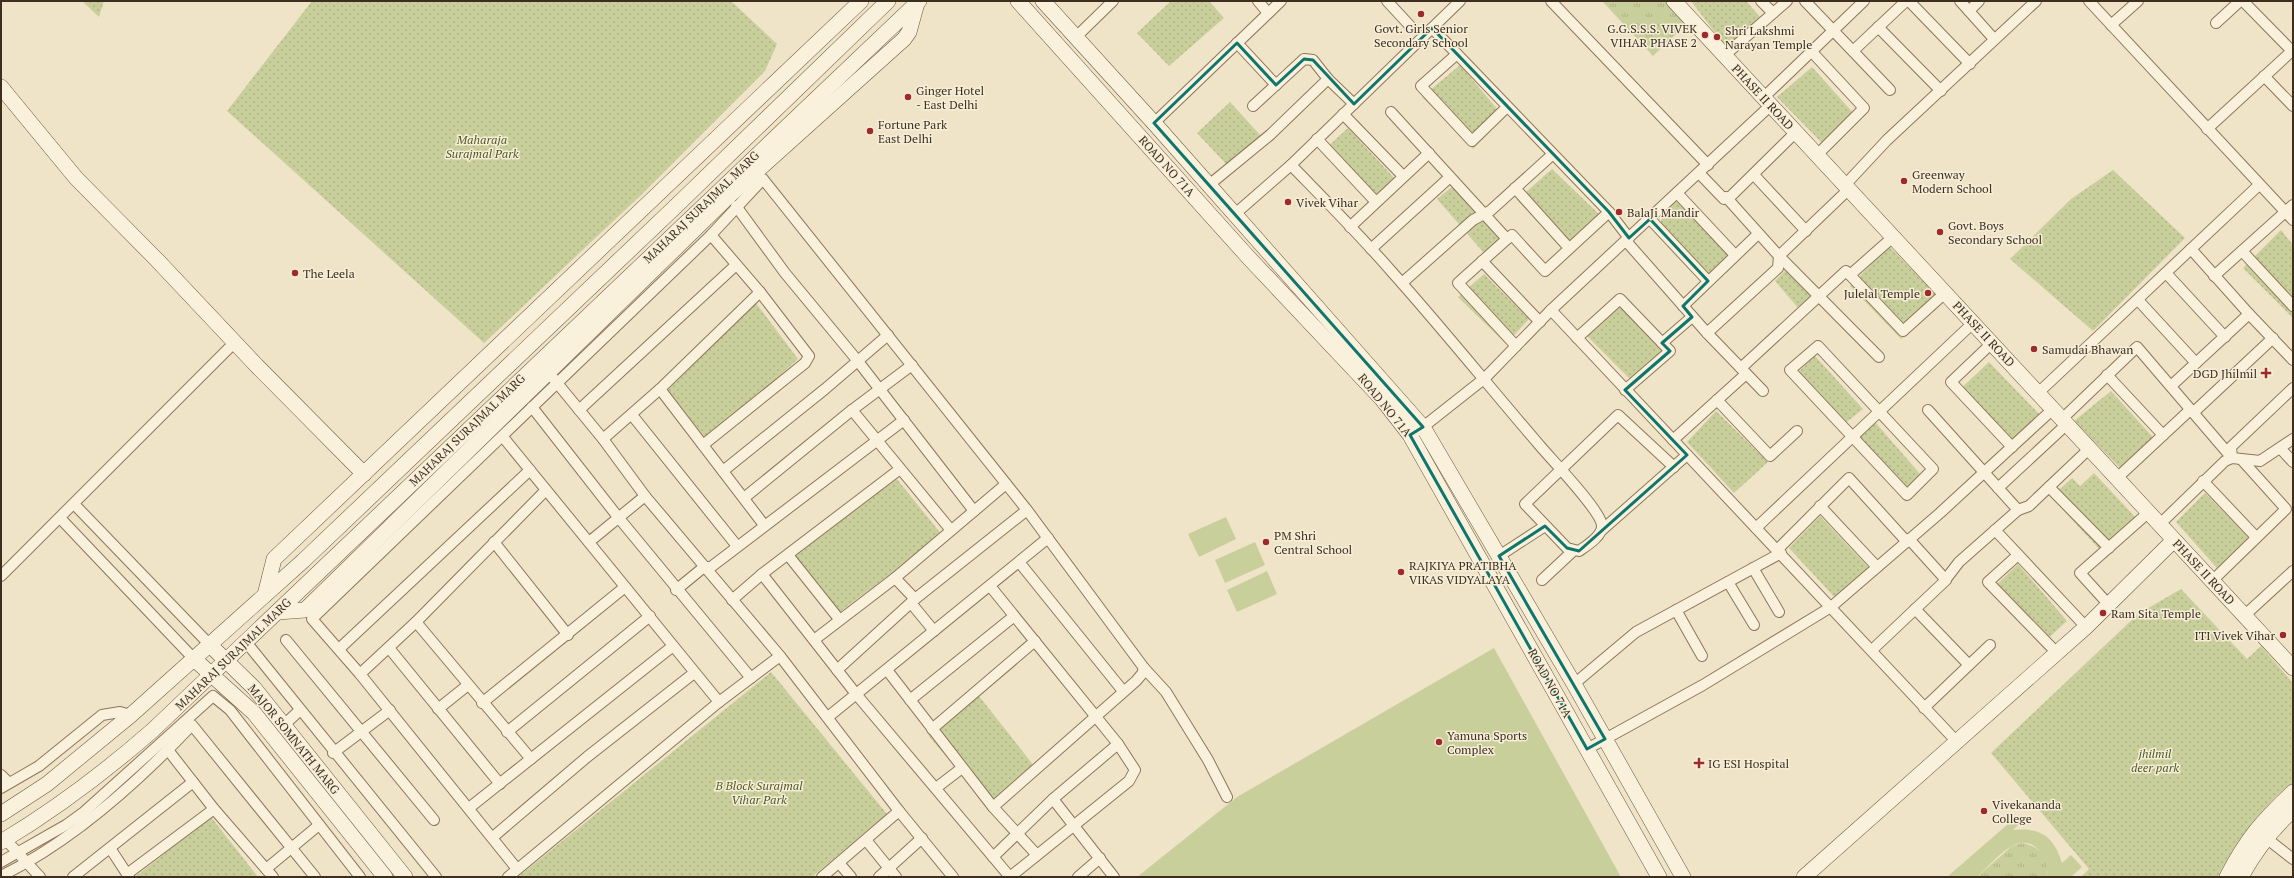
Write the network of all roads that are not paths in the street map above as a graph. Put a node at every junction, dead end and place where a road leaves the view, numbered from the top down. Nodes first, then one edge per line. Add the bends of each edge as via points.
1 (862, 1) edge
2 (888, 1) edge
3 (1018, 1) edge
4 (1043, 1) edge
5 (1114, 1) edge
6 (1258, 1) edge
7 (1281, 1) edge
8 (1387, 1) edge
9 (1460, 1) edge
10 (1551, 1) edge
11 (1674, 1) edge
12 (1761, 1) edge
13 (1787, 1) edge
14 (1805, 1) edge
15 (1864, 1) edge
16 (1907, 1) edge
17 (1960, 1) edge
18 (1979, 1) edge
19 (2036, 1) edge
20 (2089, 1) edge
21 (2138, 1) edge
22 (2240, 1) edge
23 (2243, 1) edge
24 (918, 2) edge
25 (1969, 11) junction
26 (1773, 13) junction
27 (1268, 14) junction
28 (2216, 23) dead end
29 (2111, 25) junction
30 (1878, 27) junction
31 (1412, 28) dead end
32 (1432, 28) junction
33 (1834, 32) junction
34 (1076, 37) junction
35 (1994, 39) junction
36 (1237, 43) junction
37 (2292, 50) edge
38 (1853, 51) junction
39 (1812, 52) junction
40 (1457, 54) junction
41 (1725, 55) junction
42 (1970, 64) junction
43 (2264, 76) junction
44 (1328, 79) junction
45 (1276, 85) junction
46 (1, 86) edge
47 (1890, 90) dead end
48 (1940, 92) junction
49 (1767, 101) junction
50 (1354, 104) junction
51 (1253, 106) dead end
52 (2293, 106) edge
53 (1507, 107) junction
54 (1391, 112) dead end
55 (1343, 114) junction
56 (1154, 122) junction
57 (2207, 129) junction
58 (1796, 132) junction
59 (1317, 140) junction
60 (1429, 153) junction
61 (1553, 154) junction
62 (1817, 155) junction
63 (1291, 165) junction
64 (1708, 165) junction
65 (1699, 173) junction
66 (1754, 175) junction
67 (1403, 176) junction
68 (1450, 177) junction
69 (1209, 185) junction
70 (2259, 185) junction
71 (1847, 187) junction
72 (1515, 188) junction
73 (1677, 193) junction
74 (728, 197) junction
75 (1728, 199) junction
76 (1376, 202) junction
77 (2289, 209) edge
78 (1609, 212) junction
79 (1235, 214) junction
80 (1484, 214) junction
81 (1650, 219) junction
82 (2293, 220) edge
83 (1350, 228) junction
84 (1806, 231) junction
85 (1758, 234) junction
86 (710, 235) junction
87 (1893, 236) junction
88 (1507, 239) junction
89 (1627, 240) junction
90 (1569, 248) junction
91 (1371, 249) junction
92 (2191, 250) junction
93 (2242, 251) junction
94 (1735, 255) junction
95 (1779, 256) junction
96 (1482, 261) junction
97 (736, 265) junction
98 (2166, 273) junction
99 (1850, 275) junction
100 (2214, 276) junction
101 (1708, 281) junction
102 (1402, 283) junction
103 (760, 292) junction
104 (1945, 293) junction
105 (1820, 295) junction
106 (2138, 300) junction
107 (1683, 306) junction
108 (2293, 306) edge
109 (1551, 310) junction
110 (2249, 314) junction
111 (1692, 317) junction
112 (1540, 322) junction
113 (1973, 323) junction
114 (1707, 333) junction
115 (888, 335) junction
116 (509, 337) junction
117 (2225, 337) junction
118 (1577, 338) junction
119 (2272, 338) junction
120 (234, 342) junction
121 (1662, 343) junction
122 (1992, 343) junction
123 (1516, 346) junction
124 (522, 352) junction
125 (1879, 357) dead end
126 (857, 360) junction
127 (2293, 360) edge
128 (2196, 363) junction
129 (912, 365) junction
130 (1743, 371) junction
131 (548, 372) junction
132 (2107, 375) junction
133 (1485, 378) junction
134 (2170, 386) junction
135 (2293, 388) edge
136 (660, 389) junction
137 (880, 390) junction
138 (1625, 390) junction
139 (1763, 391) dead end
140 (2038, 393) junction
141 (1718, 400) junction
142 (532, 408) junction
143 (579, 410) junction
144 (852, 410) junction
145 (1878, 410) junction
146 (1928, 410) dead end
147 (2190, 410) junction
148 (632, 415) junction
149 (2061, 417) junction
150 (904, 420) junction
151 (1417, 431) junction
152 (1797, 431) dead end
153 (2163, 435) junction
154 (1852, 436) junction
155 (503, 437) junction
156 (603, 439) junction
157 (2293, 439) edge
158 (877, 440) junction
159 (1673, 440) junction
160 (703, 445) junction
161 (2012, 447) junction
162 (2090, 448) junction
163 (2280, 448) junction
164 (1687, 455) junction
165 (2237, 459) junction
166 (2293, 462) edge
167 (1674, 467) junction
168 (900, 469) junction
169 (530, 470) junction
170 (1560, 470) junction
171 (723, 471) junction
172 (1983, 472) junction
173 (364, 474) junction
174 (2117, 478) junction
175 (2203, 481) junction
176 (1006, 484) junction
177 (2049, 487) junction
178 (1998, 488) junction
179 (546, 490) junction
180 (645, 496) junction
181 (744, 498) junction
182 (74, 504) junction
183 (1820, 506) junction
184 (1027, 510) junction
185 (2018, 510) junction
186 (974, 511) junction
187 (2149, 512) junction
188 (618, 517) junction
189 (60, 518) junction
190 (2160, 524) junction
191 (764, 525) junction
192 (1546, 526) junction
193 (1756, 528) junction
194 (950, 530) junction
195 (1602, 530) junction
196 (1995, 530) junction
197 (2256, 537) junction
198 (1048, 538) junction
199 (1908, 540) junction
200 (2174, 540) junction
201 (494, 542) junction
202 (589, 542) junction
203 (736, 546) junction
204 (2109, 548) junction
205 (1573, 551) junction
206 (1779, 552) junction
207 (2018, 554) junction
208 (788, 555) junction
209 (1499, 556) junction
210 (1019, 562) junction
211 (704, 567) junction
212 (1877, 567) junction
213 (1753, 568) junction
214 (2293, 571) edge
215 (762, 574) junction
216 (1, 576) edge
217 (895, 578) junction
218 (1946, 579) junction
219 (1542, 580) dead end
220 (2212, 581) junction
221 (1728, 582) junction
222 (990, 586) junction
223 (625, 587) junction
224 (676, 590) junction
225 (265, 595) junction
226 (732, 600) junction
227 (913, 601) junction
228 (2109, 605) junction
229 (1831, 607) junction
230 (1915, 609) junction
231 (1676, 610) junction
232 (1779, 612) dead end
233 (2245, 615) junction
234 (650, 616) junction
235 (1013, 617) junction
236 (839, 619) junction
237 (416, 622) junction
238 (1754, 625) dead end
239 (2086, 627) junction
240 (934, 631) junction
241 (568, 635) junction
242 (286, 640) dead end
243 (814, 640) junction
244 (1034, 641) junction
245 (246, 642) junction
246 (210, 645) junction
247 (1990, 645) dead end
248 (673, 646) junction
249 (389, 648) junction
250 (339, 649) junction
251 (1872, 650) junction
252 (2057, 653) junction
253 (780, 656) junction
254 (1702, 656) dead end
255 (194, 659) junction
256 (225, 662) junction
257 (1969, 665) junction
258 (1144, 668) junction
259 (2293, 668) edge
260 (837, 670) junction
261 (887, 670) junction
262 (694, 673) junction
263 (360, 674) junction
264 (210, 675) junction
265 (751, 678) junction
266 (1574, 684) junction
267 (468, 685) junction
268 (1123, 691) junction
269 (856, 694) junction
270 (910, 700) junction
271 (719, 702) junction
272 (482, 703) junction
273 (1924, 708) junction
274 (438, 709) junction
275 (300, 710) junction
276 (390, 710) junction
277 (131, 715) junction
278 (828, 717) junction
279 (1095, 718) junction
280 (284, 725) junction
281 (932, 729) junction
282 (507, 732) junction
283 (361, 733) junction
284 (1605, 739) junction
285 (1958, 743) junction
286 (1118, 744) junction
287 (1587, 749) junction
288 (168, 750) junction
289 (334, 753) junction
290 (530, 759) junction
291 (962, 768) junction
292 (1, 775) edge
293 (193, 782) junction
294 (500, 784) junction
295 (5, 786) edge
296 (936, 788) junction
297 (2293, 792) edge
298 (1227, 797) dead end
299 (1053, 799) junction
300 (993, 807) junction
301 (214, 808) junction
302 (469, 808) junction
303 (2293, 810) edge
304 (899, 811) junction
305 (1, 814) edge
306 (434, 820) dead end
307 (319, 825) junction
308 (1075, 825) junction
309 (1017, 832) junction
310 (493, 837) junction
311 (922, 838) junction
312 (2266, 838) junction
313 (866, 840) junction
314 (3, 841) edge
315 (110, 848) junction
316 (293, 848) junction
317 (19, 854) junction
318 (1037, 855) junction
319 (993, 856) junction
320 (1100, 858) junction
321 (2293, 859) edge
322 (1, 862) edge
323 (27, 862) junction
324 (839, 863) junction
325 (888, 867) junction
326 (518, 869) junction
327 (269, 873) edge
328 (1, 876) edge
329 (128, 876) edge
330 (40, 877) edge
331 (76, 877) edge
332 (315, 877) edge
333 (360, 877) edge
334 (385, 877) edge
335 (406, 877) edge
336 (436, 877) edge
337 (508, 877) edge
338 (822, 877) edge
339 (851, 877) edge
340 (879, 877) edge
341 (896, 877) edge
342 (953, 877) edge
343 (1010, 877) edge
344 (1078, 877) edge
345 (1114, 877) edge
346 (1659, 877) edge
347 (1683, 877) edge
348 (1804, 877) edge
349 (2227, 877) edge
350 (2242, 877) edge

1 - 116 street, MAHARAJ SURAJMAL MARG
2 - 124 street, MAHARAJ SURAJMAL MARG
3 - 151 street, ROAD NO 71A via 1249,258 1382,399
4 - 34 street, ROAD NO 71A
5 - 34 street
6 - 27 street
7 - 27 street
8 - 31 street
9 - 32 street
10 - 64 street
11 - 41 street, PHASE II ROAD
12 - 26 street
13 - 26 street
14 - 33 street
15 - 33 street
16 - 30 street
16 - 42 street
17 - 25 street
18 - 25 street
19 - 35 street
20 - 29 street
21 - 29 street
22 - 28 street
23 - 37 street
24 - 74 street, MAHARAJ SURAJMAL MARG via 909,32 904,39
25 - 35 street
26 - 41 street
27 - 36 street
29 - 57 street
30 - 38 street
30 - 48 street
32 - 40 street
32 - 50 street
33 - 38 street
33 - 39 street
34 - 56 street, ROAD NO 71A
35 - 42 street
36 - 45 street
36 - 56 street
37 - 43 street
38 - 47 street
39 - 49 street
39 - 62 street via 1864,108
40 - 53 street
40 - 53 street via 1422,86 1472,141
41 - 49 street, PHASE II ROAD
42 - 48 street
43 - 52 street
43 - 57 street
44 - 45 street via 1313,60 1308,58
44 - 50 street
44 - 69 street via 1270,135
45 - 51 street
46 - 120 street via 76,178
48 - 71 street via 1887,140
49 - 58 street, PHASE II ROAD
49 - 64 street
50 - 55 street
53 - 61 street
54 - 60 street
55 - 59 street
55 - 67 street
56 - 69 street, ROAD NO 71A
57 - 70 street
58 - 62 street, PHASE II ROAD
58 - 66 street
59 - 63 street
59 - 76 street
60 - 67 street
60 - 68 street
61 - 72 street
61 - 78 street
62 - 71 street, PHASE II ROAD
63 - 79 street
63 - 83 street
64 - 65 street
65 - 73 street
65 - 75 street via 1724,199
66 - 75 street
66 - 84 street
67 - 76 street
68 - 80 street
68 - 91 street
69 - 79 street, ROAD NO 71A
70 - 77 street
70 - 92 street
71 - 84 street
71 - 87 street, PHASE II ROAD
72 - 80 street
72 - 90 street
73 - 81 street
73 - 94 street
74 - 86 street
74 - 115 street via 763,179
74 - 126 street via 785,273
74 - 131 street, MAHARAJ SURAJMAL MARG
75 - 85 street
76 - 83 street
77 - 82 street
77 - 93 street
78 - 89 street
78 - 90 street
79 - 151 street, ROAD NO 71A
80 - 88 street
80 - 102 street via 1473,220
81 - 89 street
81 - 101 street
83 - 91 street
84 - 95 street
85 - 94 street
85 - 95 street
86 - 97 street
86 - 131 street
87 - 99 street
87 - 104 street, PHASE II ROAD
88 - 90 street via 1512,235 1545,271
88 - 96 street
89 - 107 street
89 - 109 street
91 - 102 street
92 - 98 street
92 - 100 street
93 - 100 street
93 - 108 street
94 - 101 street
95 - 105 street
95 - 114 street via 1778,268
96 - 112 street
96 - 123 street via 1458,283
97 - 103 street
97 - 143 street
98 - 106 street
98 - 117 street
99 - 104 street via 1903,331
99 - 105 street via 1846,271
100 - 110 street
101 - 107 street
102 - 133 street
103 - 136 street
103 - 160 street via 810,356
104 - 113 street, PHASE II ROAD
105 - 125 street
105 - 130 street
106 - 128 street
106 - 140 street
107 - 111 street
109 - 112 street
109 - 118 street
110 - 117 street
110 - 119 street
111 - 114 street
111 - 121 street
112 - 123 street
113 - 122 street, PHASE II ROAD
113 - 145 street
114 - 130 street
115 - 126 street
115 - 129 street
116 - 124 street
116 - 173 street, MAHARAJ SURAJMAL MARG
117 - 128 street
118 - 121 street via 1620,299
118 - 138 street
119 - 127 street
119 - 147 street via 2195,412
120 - 173 street
120 - 182 street
121 - 138 street via 1670,351
122 - 140 street, PHASE II ROAD
122 - 161 street via 1951,382
123 - 133 street
124 - 225 street, MAHARAJ SURAJMAL MARG
126 - 137 street
126 - 171 street
128 - 134 street
129 - 137 street
129 - 176 street
130 - 139 street
130 - 141 street
131 - 142 street
131 - 143 street
131 - 245 street, MAHARAJ SURAJMAL MARG
132 - 134 street via 2137,347
132 - 149 street
132 - 153 street
133 - 151 street
133 - 170 street
134 - 147 street
135 - 165 street via 2231,447
136 - 148 street
136 - 160 street
137 - 144 street
137 - 150 street
138 - 159 street
140 - 149 street, PHASE II ROAD
141 - 152 street via 1770,456
141 - 159 street
142 - 155 street
142 - 188 street
143 - 156 street
144 - 158 street
144 - 181 street
145 - 154 street
145 - 154 street via 1933,469 1907,494
145 - 154 street via 1818,346 1790,370
146 - 172 street
147 - 153 street
147 - 165 street
148 - 156 street
148 - 203 street
149 - 161 street
149 - 162 street, PHASE II ROAD
149 - 178 street
150 - 158 street
150 - 186 street
151 - 209 street, ROAD NO 71A
151 - 287 street, ROAD NO 71A
153 - 174 street
154 - 193 street
155 - 169 street
155 - 250 street via 312,619
156 - 180 street
157 - 163 street
158 - 168 street
158 - 191 street
159 - 164 street
160 - 171 street
161 - 172 street
162 - 174 street, PHASE II ROAD
162 - 177 street
163 - 165 street via 2260,461
163 - 166 street
164 - 167 street
164 - 193 street
165 - 175 street via 2218,466
165 - 197 street via 2286,509
167 - 170 street via 1618,415
167 - 195 street
168 - 194 street
168 - 208 street
169 - 179 street
169 - 250 street
170 - 192 street via 1525,504
170 - 195 street via 1591,506 1602,524
171 - 181 street
172 - 178 street
172 - 199 street
173 - 225 street, MAHARAJ SURAJMAL MARG via 274,559
174 - 187 street, PHASE II ROAD
175 - 190 street
175 - 197 street
176 - 184 street
176 - 186 street
177 - 185 street via 2030,506
177 - 204 street
178 - 185 street
179 - 201 street
179 - 202 street
180 - 188 street
180 - 211 street
181 - 191 street
182 - 189 street
182 - 246 street, MAJOR SOMNATH MARG
183 - 199 street via 1849,478
183 - 206 street
183 - 212 street
184 - 198 street
184 - 227 street
185 - 196 street
186 - 194 street
187 - 190 street, PHASE II ROAD
187 - 204 street
188 - 202 street
188 - 224 street
189 - 216 street
189 - 255 street, MAJOR SOMNATH MARG
190 - 200 street, PHASE II ROAD
191 - 203 street
192 - 205 street via 1566,548
192 - 209 street
193 - 206 street
194 - 217 street
195 - 205 street via 1587,546 1579,551
196 - 207 street
196 - 218 street via 1959,562
197 - 220 street
198 - 210 street
198 - 258 street
199 - 212 street
199 - 218 street
200 - 220 street, PHASE II ROAD
200 - 228 street
201 - 237 street
201 - 241 street
202 - 223 street
203 - 211 street via 711,567
204 - 228 street via 2080,573
205 - 219 street
206 - 213 street
206 - 229 street
207 - 239 street
207 - 252 street via 1988,582
208 - 215 street
208 - 236 street
209 - 266 street, ROAD NO 71A
210 - 222 street
210 - 268 street
211 - 224 street
211 - 226 street
212 - 229 street
213 - 221 street
213 - 232 street
214 - 233 street
215 - 226 street
215 - 243 street
217 - 227 street
217 - 236 street
218 - 230 street
220 - 233 street, PHASE II ROAD
221 - 231 street
221 - 238 street
222 - 235 street
222 - 240 street
223 - 234 street
223 - 241 street
224 - 265 street
225 - 246 street, MAHARAJ SURAJMAL MARG
226 - 253 street
227 - 240 street
227 - 260 street
228 - 239 street
229 - 251 street
229 - 284 street via 1704,685
230 - 251 street
230 - 257 street
231 - 254 street
231 - 266 street via 1636,632
233 - 259 street, PHASE II ROAD
234 - 248 street
234 - 282 street
235 - 244 street
235 - 270 street
236 - 243 street
237 - 249 street
237 - 267 street
239 - 252 street
240 - 261 street
241 - 272 street
242 - 283 street
243 - 260 street
244 - 279 street
244 - 281 street
245 - 256 street, MAHARAJ SURAJMAL MARG
245 - 275 street
246 - 255 street, MAHARAJ SURAJMAL MARG
246 - 256 street, MAJOR SOMNATH MARG
247 - 257 street
248 - 262 street
248 - 290 street
249 - 263 street
249 - 274 street
250 - 263 street
251 - 273 street
252 - 285 street
253 - 265 street
253 - 278 street
255 - 264 street, MAJOR SOMNATH MARG
255 - 277 street, MAHARAJ SURAJMAL MARG
256 - 264 street, MAHARAJ SURAJMAL MARG
256 - 280 street, MAJOR SOMNATH MARG via 254,688
257 - 273 street
258 - 268 street via 1142,674
258 - 298 street via 1166,692 1208,760
260 - 269 street
261 - 269 street
261 - 270 street
262 - 271 street
262 - 310 street via 587,756
263 - 276 street
264 - 314 street, MAHARAJ SURAJMAL MARG via 115,763 61,804
264 - 334 street, MAJOR SOMNATH MARG via 254,713
265 - 271 street
266 - 284 street, ROAD NO 71A
267 - 272 street
267 - 274 street
268 - 279 street
269 - 278 street
269 - 296 street
270 - 281 street
271 - 326 street
272 - 282 street
273 - 285 street
274 - 294 street
275 - 280 street
275 - 289 street
276 - 283 street
276 - 302 street
277 - 295 street via 120,712 102,715 39,766
277 - 305 street, MAHARAJ SURAJMAL MARG via 48,784
278 - 304 street
279 - 286 street
279 - 300 street
280 - 335 street, MAJOR SOMNATH MARG
281 - 291 street
282 - 290 street
283 - 289 street
283 - 306 street
284 - 287 street
284 - 347 street, ROAD NO 71A
285 - 348 street
286 - 299 street
286 - 308 street via 1134,767 1132,778
287 - 346 street, ROAD NO 71A
288 - 293 street
288 - 316 street via 192,725
288 - 323 street via 143,775 100,810
289 - 336 street
290 - 294 street
291 - 296 street
291 - 300 street
292 - 295 street
293 - 301 street
293 - 315 street
294 - 302 street
296 - 319 street
297 - 349 street via 2262,821 2238,854
299 - 308 street
299 - 309 street
300 - 309 street
301 - 327 street
301 - 329 street
302 - 310 street
303 - 312 street
304 - 311 street
304 - 313 street
307 - 316 street
307 - 317 street via 230,710 213,696 84,812
307 - 333 street
308 - 318 street
308 - 320 street
309 - 318 street
309 - 319 street
310 - 326 street
311 - 325 street
311 - 342 street
312 - 321 street
312 - 350 street
313 - 324 street
313 - 325 street
314 - 317 street
315 - 329 street
315 - 331 street
316 - 327 street
316 - 332 street
317 - 322 street
317 - 323 street
318 - 343 street
319 - 343 street
320 - 344 street
320 - 345 street
323 - 328 street
323 - 330 street
324 - 338 street
324 - 339 street
325 - 340 street
325 - 341 street
326 - 337 street

